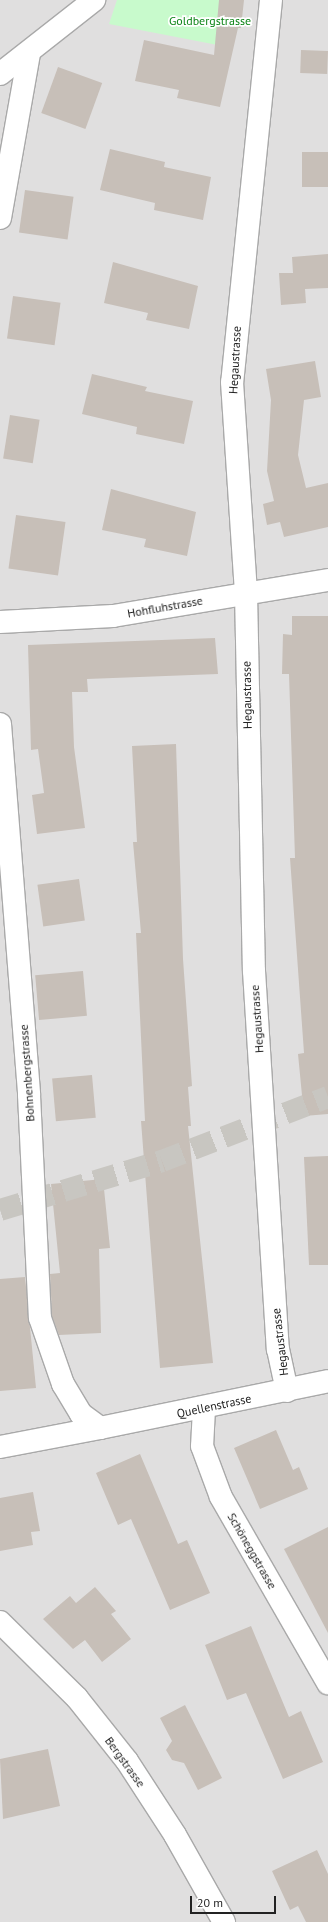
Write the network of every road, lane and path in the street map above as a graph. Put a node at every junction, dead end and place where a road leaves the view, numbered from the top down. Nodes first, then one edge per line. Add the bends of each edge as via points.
1 (94, 0) edge
2 (272, 0) edge
3 (29, 54) junction
4 (0, 74) edge
5 (0, 218) edge
6 (328, 580) edge
7 (246, 593) junction
8 (0, 622) edge
9 (0, 724) edge
10 (328, 1381) edge
11 (286, 1391) junction
12 (204, 1409) junction
13 (100, 1428) junction
14 (0, 1447) edge
15 (0, 1622) edge
16 (328, 1683) edge
17 (224, 1922) edge

1 - 3 street
2 - 7 street, Hegaustrasse via 232,382
3 - 4 street
3 - 5 street
6 - 7 street, Hohfluhstrasse
7 - 8 street, Hohfluhstrasse via 113,616
7 - 11 street, Hegaustrasse via 254,971 278,1349
9 - 13 street, Bohnenbergstrasse via 29,1095 40,1318 63,1384 81,1414
10 - 11 street, Quellenstrasse
11 - 12 street, Quellenstrasse
12 - 13 street, Quellenstrasse
12 - 16 street, Schöneggstrasse via 202,1446 221,1497
13 - 14 street, Quellenstrasse
15 - 17 street, Bergstrasse via 77,1698 127,1762 175,1835

